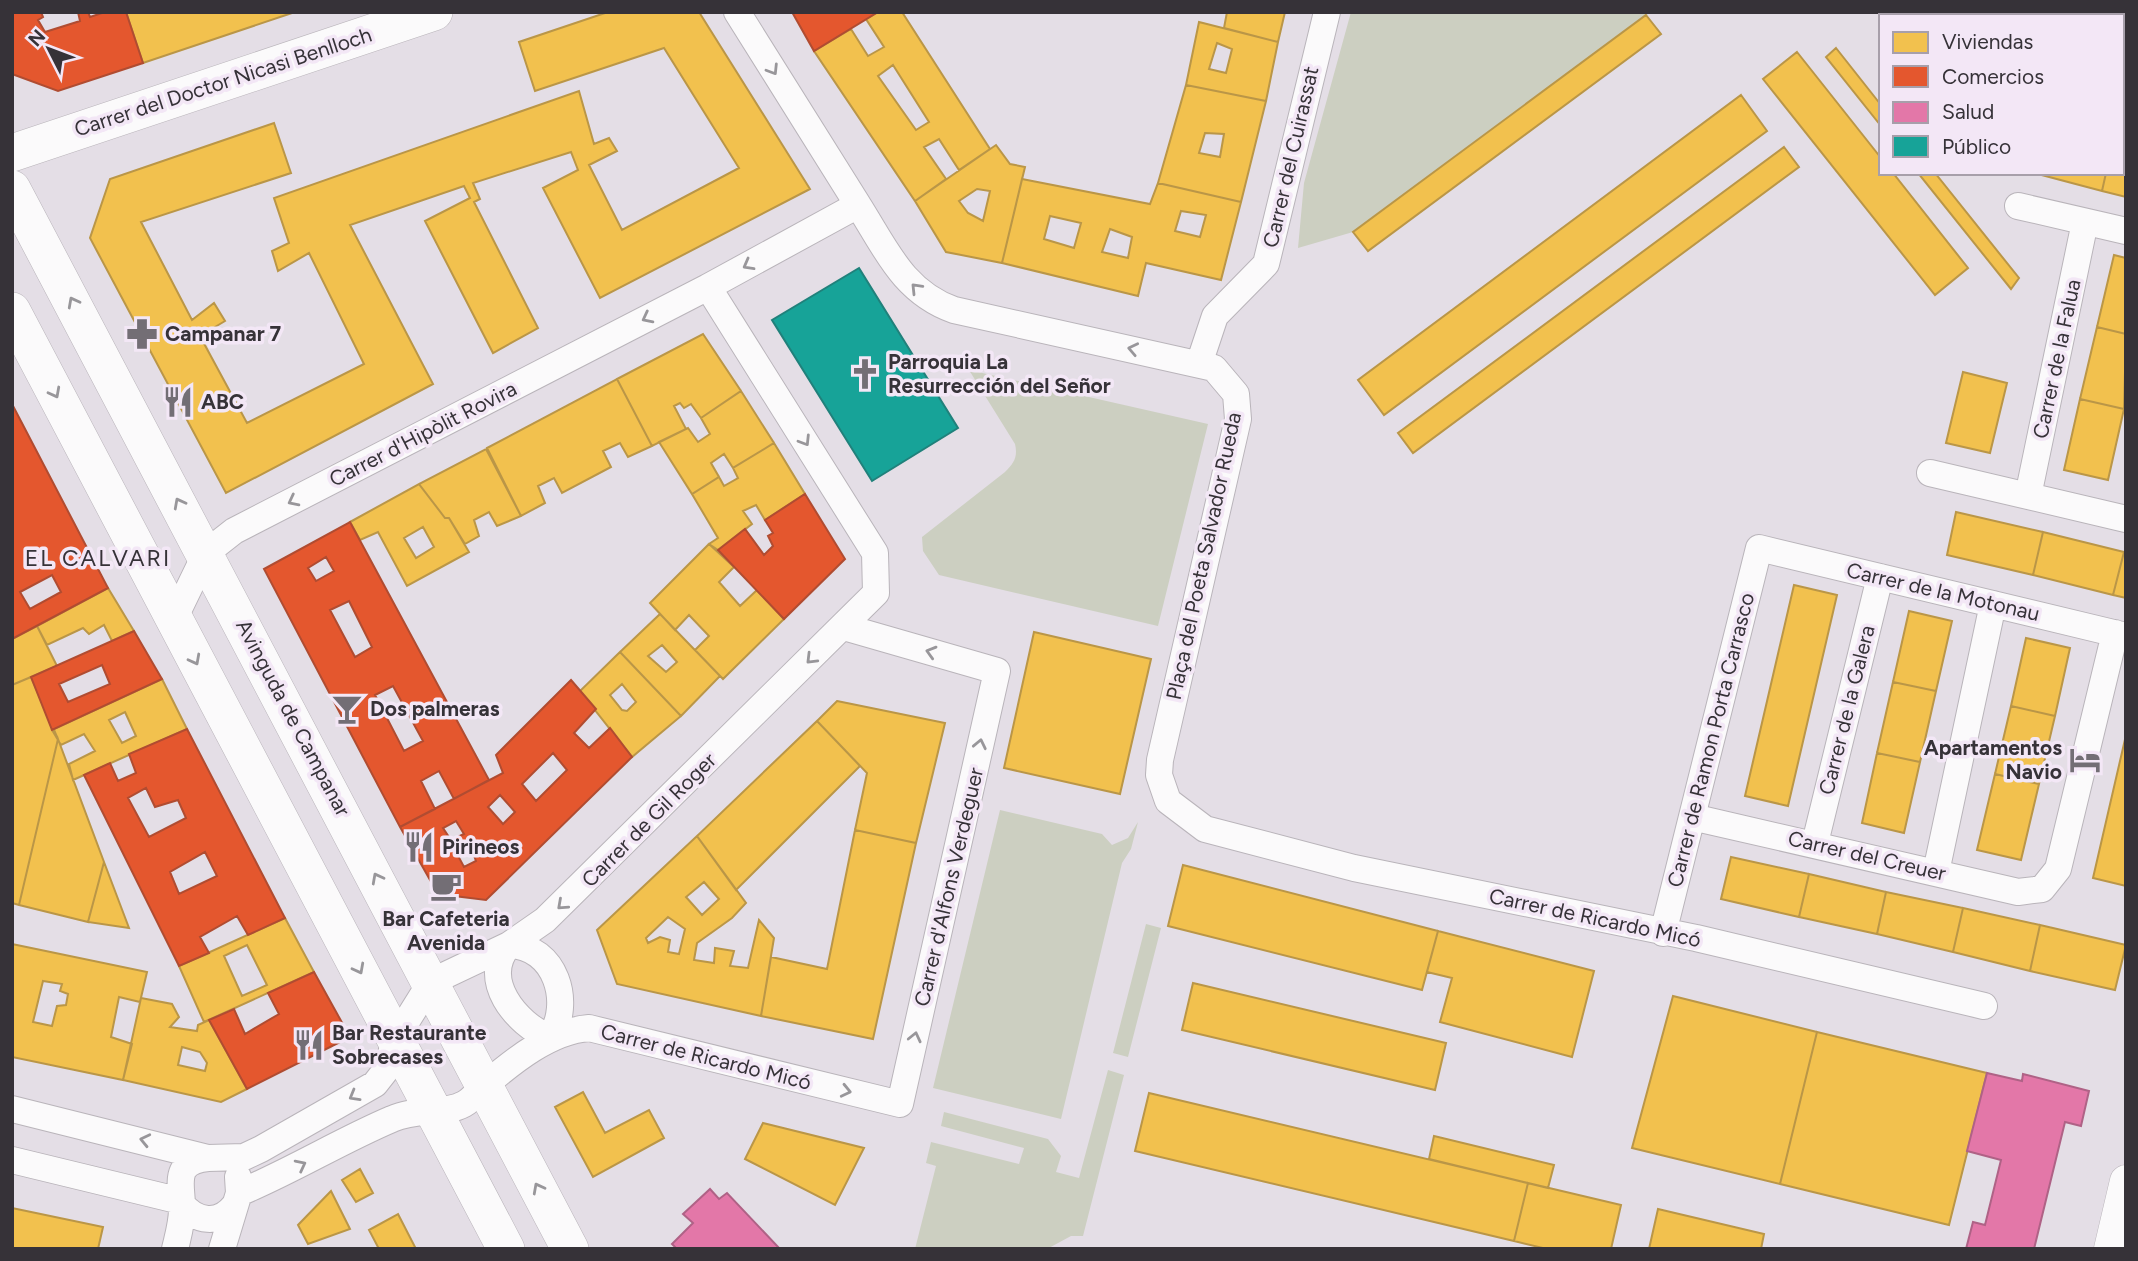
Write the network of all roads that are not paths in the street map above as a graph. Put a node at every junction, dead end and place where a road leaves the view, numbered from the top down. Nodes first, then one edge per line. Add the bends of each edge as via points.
1 (434, 12) edge
2 (737, 12) edge
3 (1328, 12) edge
4 (12, 153) edge
5 (12, 189) edge
6 (859, 205) junction
7 (2018, 206) dead end
8 (2085, 222) junction
9 (2126, 231) edge
10 (708, 287) junction
11 (12, 311) edge
12 (1199, 364) junction
13 (1930, 473) dead end
14 (2028, 496) junction
15 (2126, 519) edge
16 (1759, 548) joint
17 (206, 553) junction
18 (1880, 577) junction
19 (1993, 604) junction
20 (174, 619) junction
21 (844, 627) junction
22 (2120, 635) edge
23 (1692, 817) junction
24 (1205, 829) joint
25 (1815, 844) junction
26 (1936, 872) junction
27 (1663, 933) junction
28 (509, 945) junction
29 (431, 982) junction
30 (1984, 1006) dead end
31 (396, 1038) junction
32 (550, 1038) junction
33 (484, 1086) junction
34 (900, 1104) joint
35 (12, 1109) edge
36 (433, 1109) junction
37 (212, 1158) junction
38 (12, 1160) edge
39 (2126, 1181) edge
40 (236, 1200) junction
41 (182, 1202) junction
42 (175, 1249) edge
43 (222, 1249) edge
44 (506, 1249) edge
45 (570, 1249) edge
46 (2110, 1249) edge

1 - 4 main road, Carrer del Doctor Nicasi Benlloch
2 -> 6 street, Plaça del Poeta Salvador Rueda
3 - 12 street, Carrer del Cuirassat via 1266,264 1215,316
17 -> 5 main road, Avinguda de Campanar
6 -> 10 street
12 -> 6 street, Plaça del Poeta Salvador Rueda via 929,301 899,269
7 - 8 street
8 - 9 street
8 - 14 street, Carrer de la Falua
10 -> 17 street, Carrer d'Hipòlit Rovira via 234,531
10 -> 21 street, Carrer de Gil Roger via 875,553 876,593
11 -> 20 main road
12 - 24 street, Plaça del Poeta Salvador Rueda via 1214,368 1237,394 1238,419 1159,775 1168,801
13 - 14 street
14 - 15 street
16 - 18 street, Carrer de la Motonau
16 - 23 street, Carrer de Ramon Porta Carrasco
17 - 20 street, Carrer d'Hipòlit Rovira
29 -> 17 main road, Avinguda de Campanar
18 - 19 street, Carrer de la Motonau
18 - 25 street, Carrer de la Galera
19 - 22 street, Carrer de la Motonau
19 - 26 street
20 -> 31 main road
21 -> 28 street, Carrer de Gil Roger via 571,896
34 -> 21 street, Carrer d'Alfons Verdeguer via 997,671
22 - 26 street, Carrer del Creuer via 2058,869 2042,889 2018,892
23 - 25 street, Carrer del Creuer
23 - 27 street, Carrer de Ramon Porta Carrasco
24 - 27 street, Carrer de Ricardo Micó via 1354,868
25 - 26 street, Carrer del Creuer
27 - 30 street, Carrer de Ricardo Micó
28 - 29 street, Carrer de Gil Roger
28 - 32 street via 497,966 504,995 522,1021
28 - 32 street via 537,953 559,987 560,1022
29 - 31 street
29 - 33 main road, Avinguda de Campanar
31 - 36 main road
31 -> 37 street via 386,1070 375,1084 244,1157
32 - 33 street, Carrer de Ricardo Micó
32 -> 34 street, Carrer de Ricardo Micó via 589,1028
33 - 36 street, Carrer de Ricardo Micó via 453,1110
45 -> 33 main road, Avinguda de Campanar
37 -> 35 street
40 -> 36 street, Carrer de Ricardo Micó via 393,1118
36 - 44 main road
37 - 40 street via 235,1172
37 - 41 street via 196,1161 182,1174 178,1190
38 - 41 street
39 - 46 street
40 - 41 street via 226,1214 211,1219 194,1216
40 - 43 street
41 - 42 street

